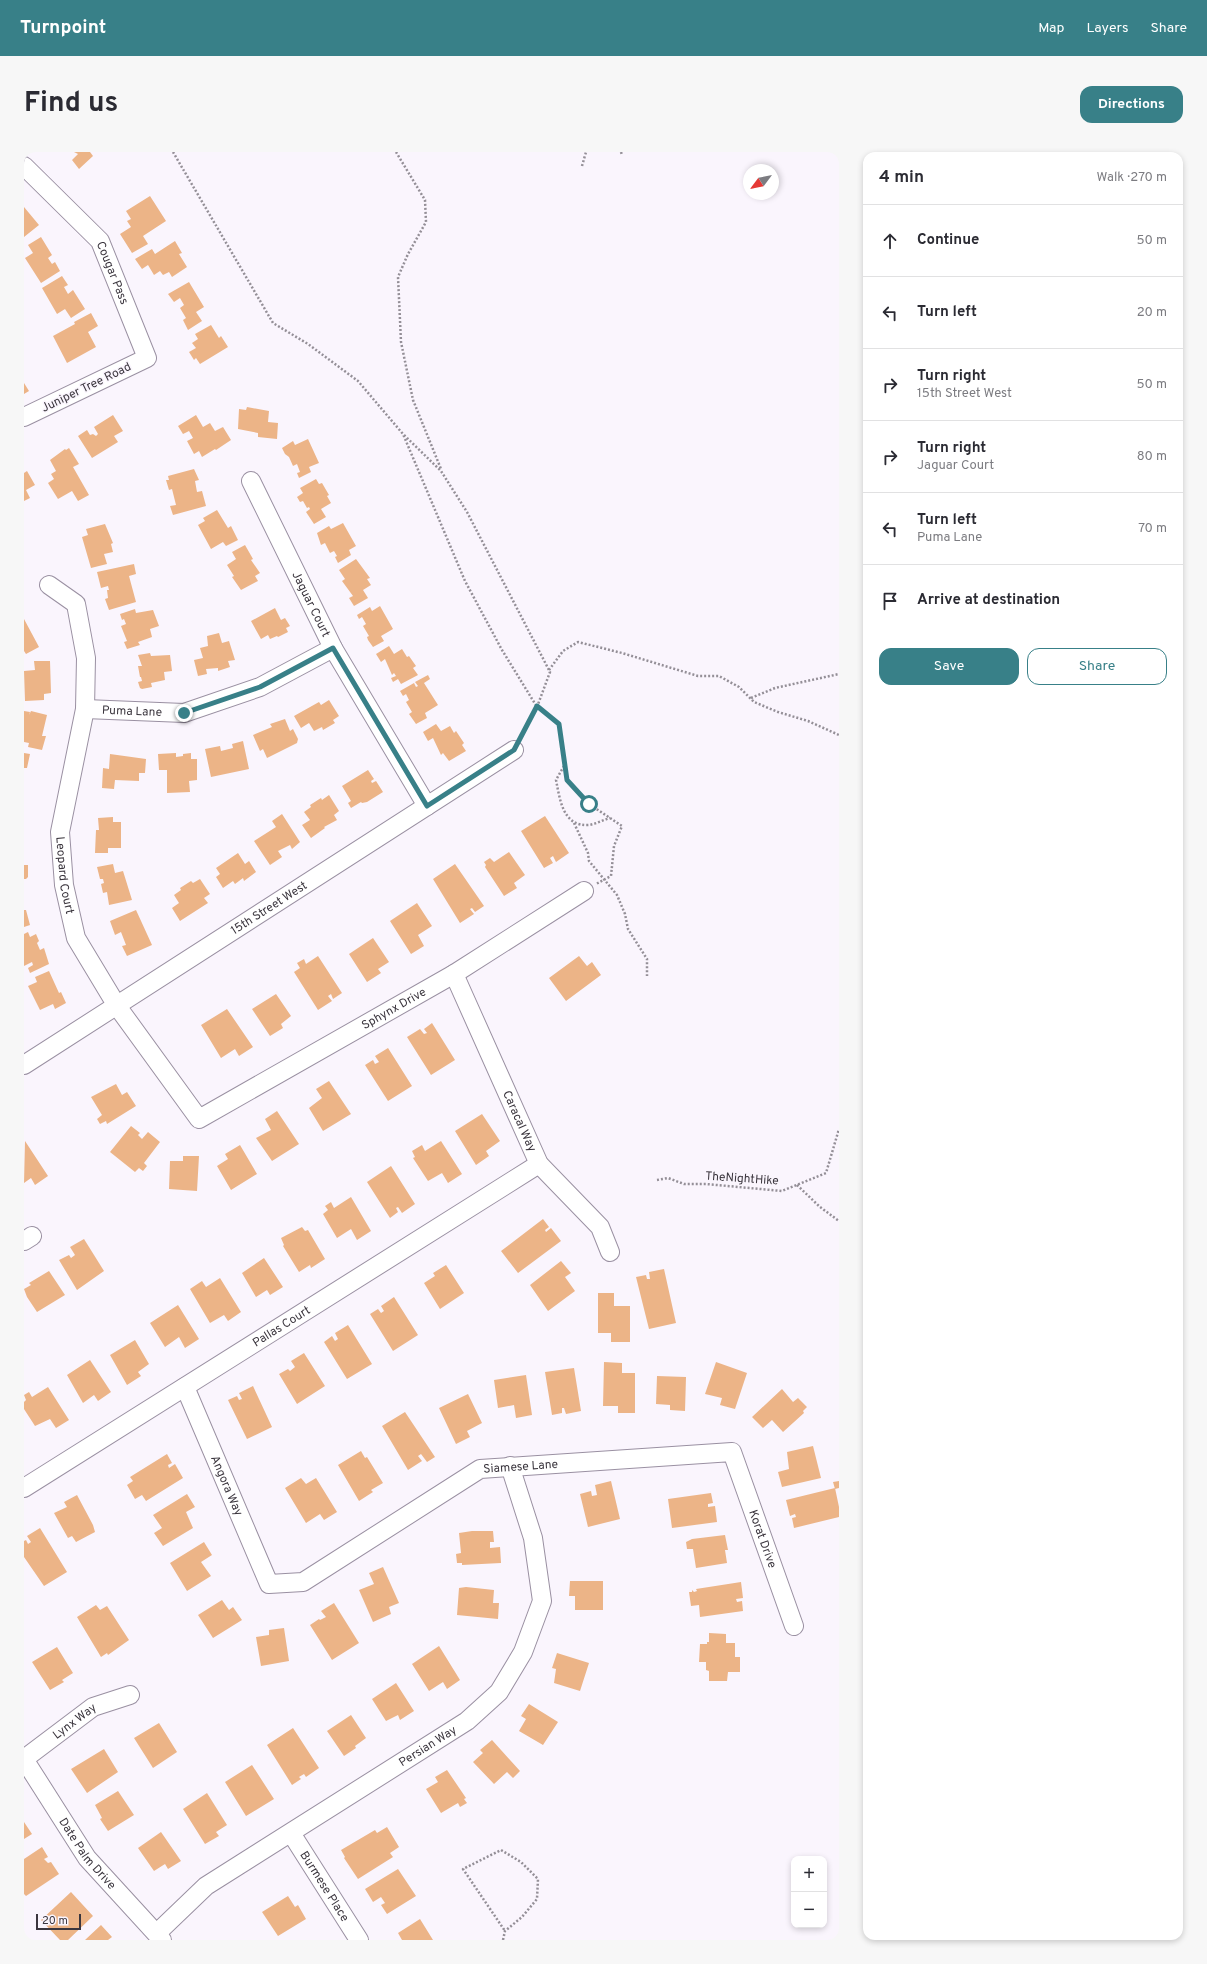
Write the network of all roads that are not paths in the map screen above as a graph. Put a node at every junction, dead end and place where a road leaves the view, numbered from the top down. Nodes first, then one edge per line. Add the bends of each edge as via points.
1 (24, 166) edge
2 (148, 358) joint
3 (24, 417) edge
4 (251, 481) dead end
5 (49, 585) dead end
6 (333, 648) junction
7 (85, 709) junction
8 (514, 750) road end
9 (427, 806) junction
10 (584, 891) road end
11 (454, 974) junction
12 (117, 1006) junction
13 (24, 1065) edge
14 (200, 1119) joint
15 (539, 1164) junction
16 (610, 1252) dead end
17 (185, 1387) junction
18 (732, 1452) joint
19 (510, 1466) junction
20 (24, 1488) edge
21 (270, 1584) joint
22 (794, 1626) dead end
23 (130, 1695) dead end
24 (24, 1759) edge
25 (291, 1833) junction
26 (159, 1937) edge
27 (359, 1940) edge

1 - 2 street, Cougar Pass via 100,241
2 - 3 street, Juniper Tree Road
4 - 6 street, Jaguar Court
5 - 7 street, Leopard Court via 76,604 86,658
6 - 7 street, Puma Lane via 260,687 184,713
6 - 9 street, Jaguar Court
7 - 12 street, Leopard Court via 60,832 64,885 76,938
8 - 9 street, 15th Street West
9 - 12 street, 15th Street West
10 - 11 street, Sphynx Drive
11 - 14 street, Sphynx Drive
11 - 15 street, Caracal Way
12 - 13 street, 15th Street West
12 - 14 street, Leopard Court
15 - 16 street, Caracal Way via 600,1227
15 - 17 street, Pallas Court
17 - 20 street, Pallas Court
17 - 21 street, Angora Way
18 - 19 street, Siamese Lane
18 - 22 street, Korat Drive
19 - 21 street, Siamese Lane via 480,1469 303,1582
19 - 25 street, Persian Way via 533,1538 542,1601 523,1652 499,1692 467,1721
23 - 24 street, Lynx Way via 93,1706
24 - 26 street, Date Palm Drive via 88,1858
25 - 26 street, Persian Way via 206,1886
25 - 27 street, Burmese Place

